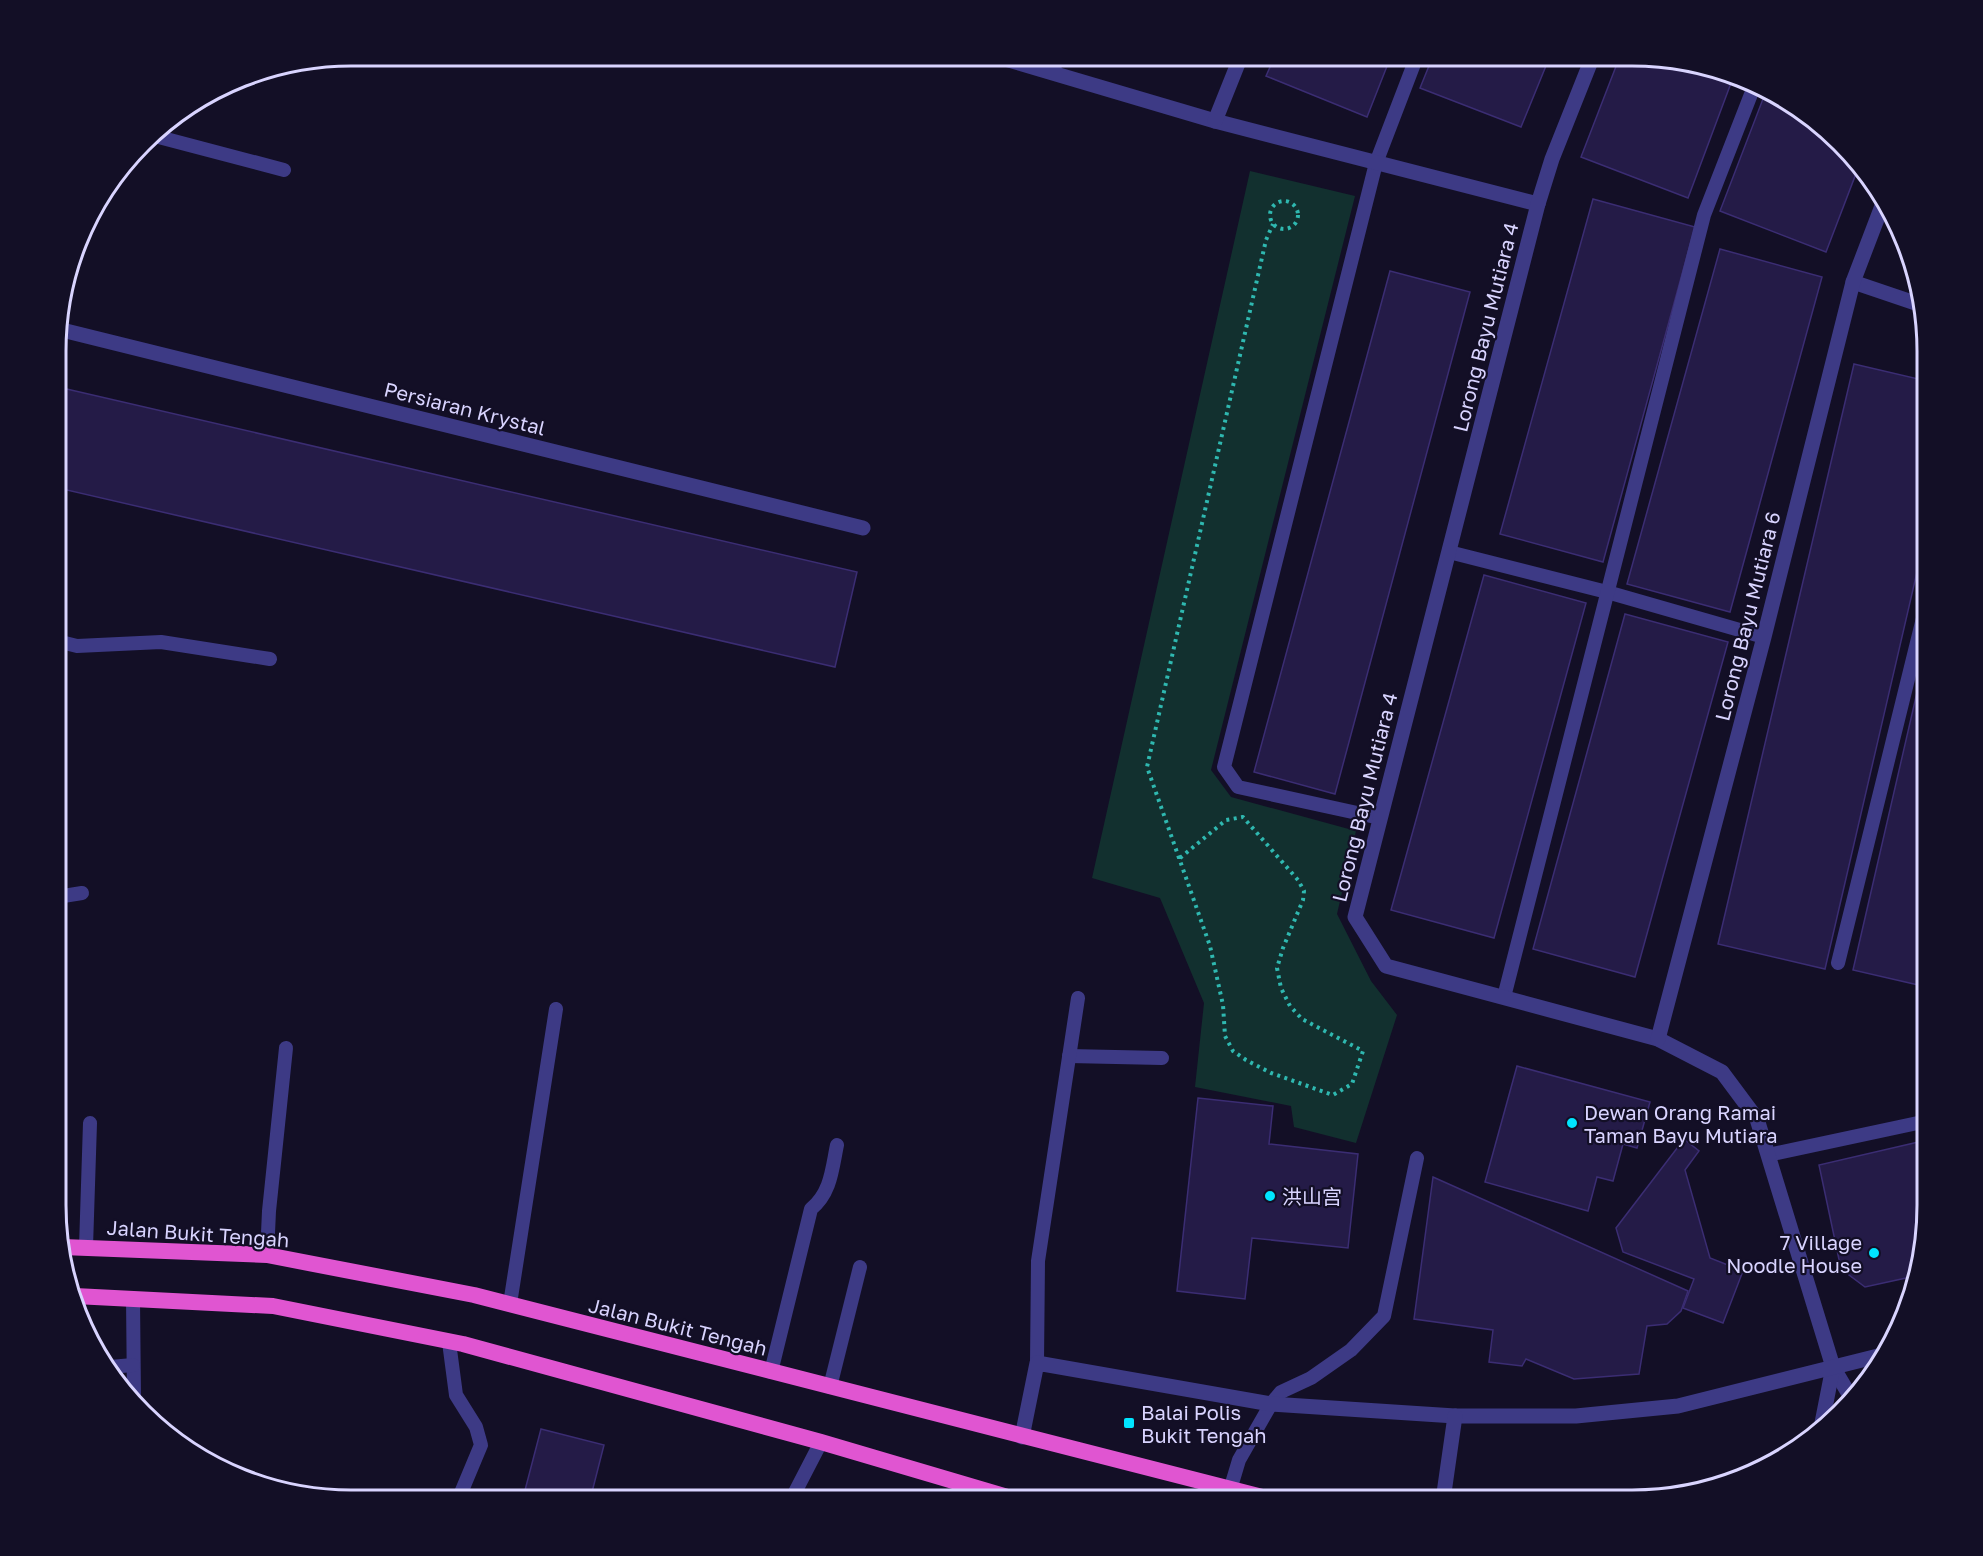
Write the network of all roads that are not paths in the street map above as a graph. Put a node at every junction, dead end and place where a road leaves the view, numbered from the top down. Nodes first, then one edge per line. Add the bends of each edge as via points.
1 (1031, 66) edge
2 (1055, 66) edge
3 (1237, 66) edge
4 (1413, 66) edge
5 (1589, 66) edge
6 (1052, 72) junction
7 (1752, 92) edge
8 (1215, 121) junction
9 (162, 138) edge
10 (1376, 163) junction
11 (284, 170) dead end
12 (1538, 204) junction
13 (1880, 210) edge
14 (1853, 282) junction
15 (1913, 301) edge
16 (67, 331) edge
17 (863, 528) dead end
18 (1449, 552) junction
19 (1606, 592) junction
20 (1764, 637) junction
21 (66, 643) edge
22 (1917, 643) edge
23 (270, 659) dead end
24 (1380, 818) junction
25 (82, 893) dead end
26 (66, 896) edge
27 (1838, 963) dead end
28 (1503, 997) junction
29 (1078, 998) dead end
30 (556, 1009) dead end
31 (1658, 1040) junction
32 (286, 1047) dead end
33 (1070, 1056) junction
34 (1162, 1058) dead end
35 (90, 1123) dead end
36 (1917, 1123) edge
37 (837, 1145) dead end
38 (1768, 1155) junction
39 (1417, 1158) dead end
40 (69, 1247) edge
41 (86, 1247) junction
42 (267, 1255) junction
43 (860, 1267) dead end
44 (81, 1296) edge
45 (133, 1299) junction
46 (510, 1304) junction
47 (449, 1342) junction
48 (1873, 1357) edge
49 (1037, 1363) junction
50 (133, 1365) junction
51 (116, 1366) edge
52 (1833, 1367) junction
53 (771, 1372) junction
54 (830, 1387) junction
55 (134, 1389) edge
56 (1847, 1391) edge
57 (1271, 1404) junction
58 (1455, 1416) junction
59 (1823, 1416) edge
60 (1022, 1437) junction
61 (821, 1442) junction
62 (462, 1490) edge
63 (799, 1490) edge
64 (984, 1490) edge
65 (1230, 1490) joint
66 (1444, 1490) edge

1 - 6 street
2 - 6 lane
3 - 8 street
4 - 10 lane
5 - 12 street, Lorong Bayu Mutiara 4
6 - 8 street
7 - 19 lane via 1704,214
8 - 10 street
9 - 11 lane
10 - 12 street
10 - 24 lane via 1224,767 1238,787
12 - 18 street, Lorong Bayu Mutiara 4
13 - 14 street, Lorong Bayu Mutiara 6
14 - 15 street
14 - 20 street, Lorong Bayu Mutiara 6
16 - 17 street, Persiaran Krystal
18 - 19 lane
18 - 24 street, Lorong Bayu Mutiara 4
19 - 20 lane
19 - 28 lane
20 - 31 street, Lorong Bayu Mutiara 6
21 - 23 lane via 161,642
22 - 27 lane
24 - 28 street, Lorong Bayu Mutiara 4 via 1355,917 1386,966
25 - 26 lane
28 - 31 street, Lorong Bayu Mutiara 4
29 - 33 lane
30 - 46 lane
31 - 38 street, Lorong Bayu Mutiara 4 via 1722,1072 1757,1119
32 - 42 lane
33 - 34 lane
33 - 49 lane via 1038,1261
35 - 41 lane
36 - 38 lane
37 - 53 lane via 828,1188 811,1209
38 - 52 street, Lorong Bayu Mutiara 4
39 - 57 lane via 1384,1316 1351,1350 1311,1378 1281,1392
40 - 41 highway, Jalan Bukit Tengah
41 - 42 highway, Jalan Bukit Tengah
42 - 46 highway, Jalan Bukit Tengah
43 - 54 lane
44 - 45 highway
45 - 47 highway via 273,1306
45 - 50 lane
46 - 53 highway, Jalan Bukit Tengah
47 - 61 highway
47 - 62 lane via 456,1395 476,1426 481,1445
48 - 52 street
49 - 57 street
49 - 60 street
50 - 51 lane
50 - 55 lane
52 - 56 street, Lorong Bayu Mutiara 4
52 - 58 street via 1678,1406 1576,1416
52 - 59 street, Lorong Bayu Mutiara 4
53 - 54 highway, Jalan Bukit Tengah
54 - 60 highway, Jalan Bukit Tengah
57 - 58 street
57 - 65 lane via 1239,1460
58 - 66 street
60 - 65 highway, Jalan Bukit Tengah
61 - 63 lane
61 - 64 highway

